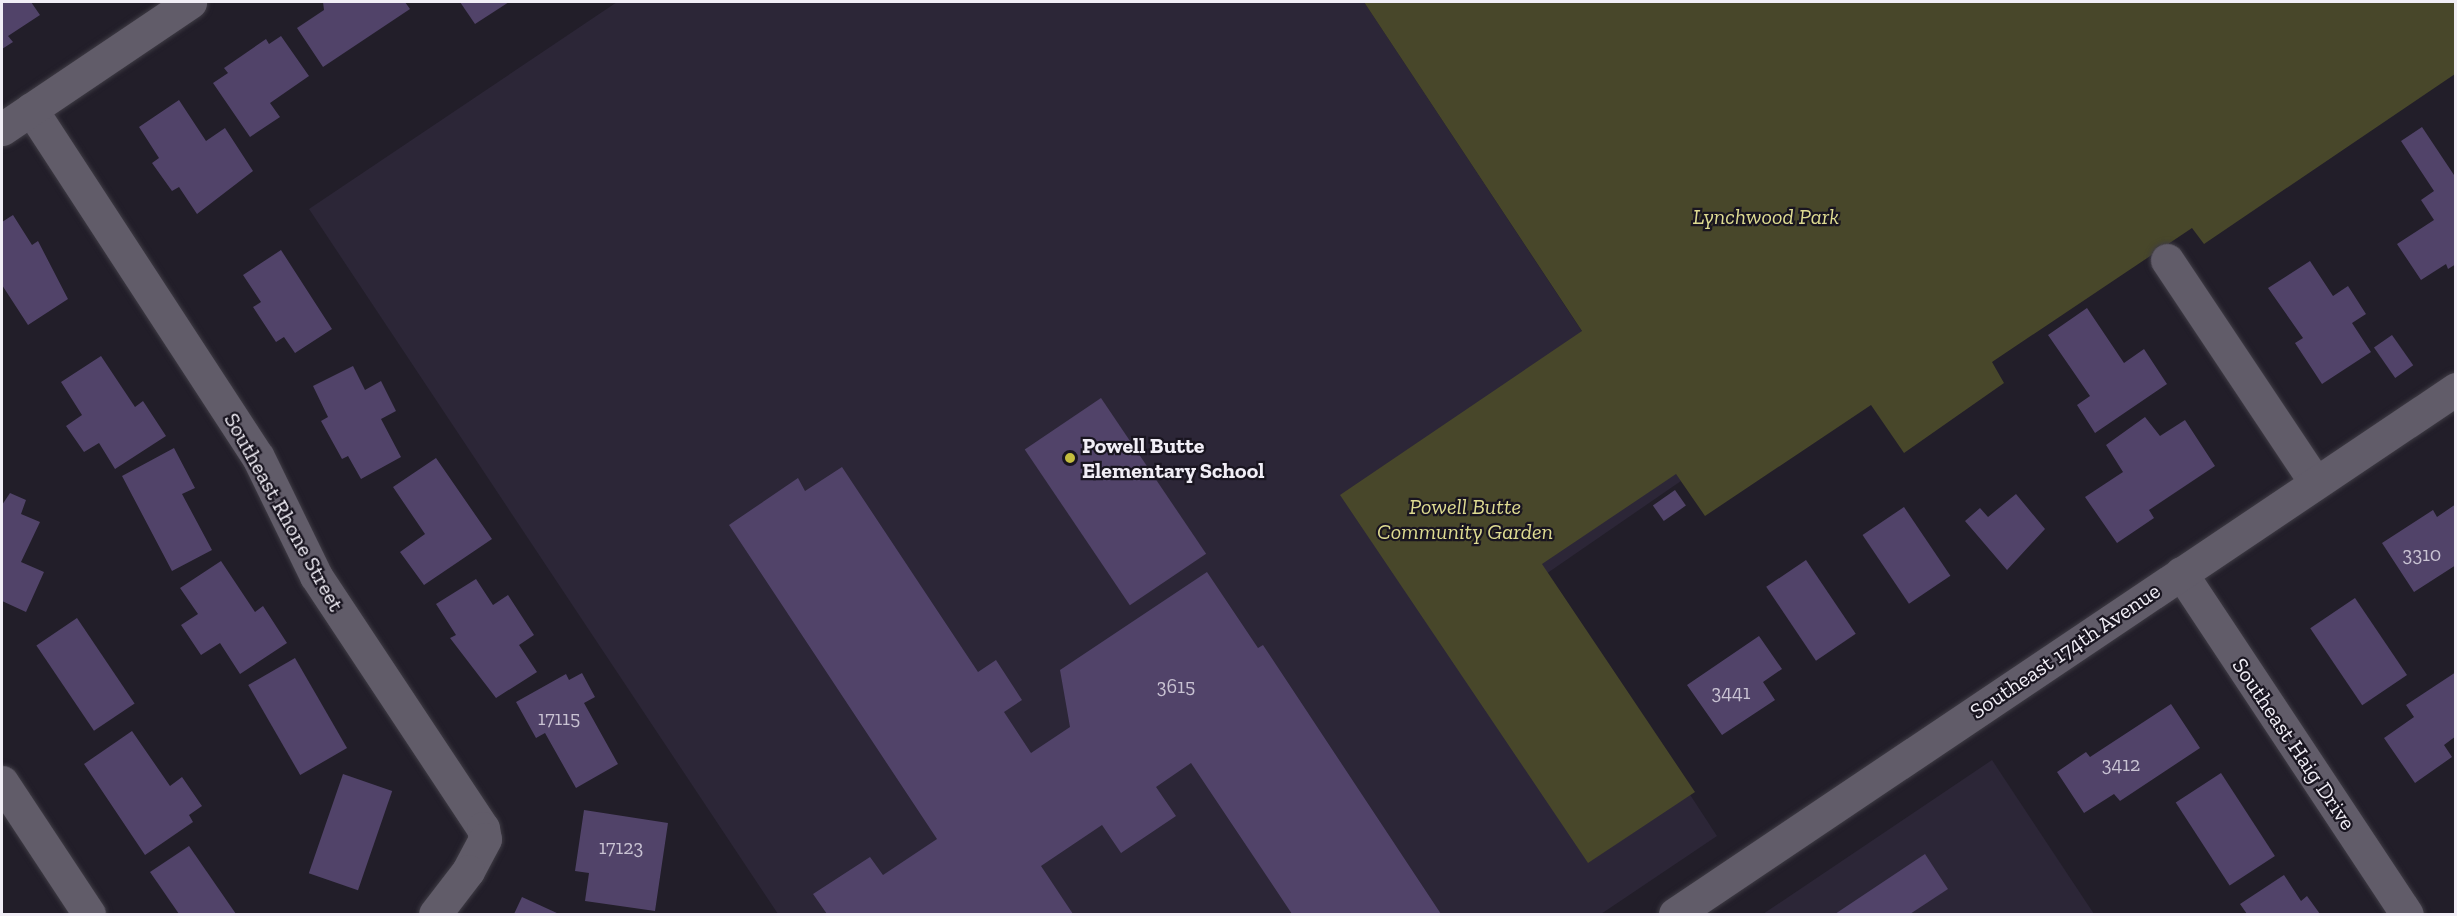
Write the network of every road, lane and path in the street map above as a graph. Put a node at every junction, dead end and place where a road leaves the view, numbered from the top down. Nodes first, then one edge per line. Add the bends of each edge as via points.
1 (190, 2) edge
2 (31, 109) junction
3 (2, 129) edge
4 (2167, 260) dead end
5 (2456, 389) edge
6 (2315, 482) junction
7 (2181, 573) junction
8 (2, 782) edge
9 (89, 915) edge
10 (435, 915) edge
11 (1675, 915) edge
12 (2407, 915) edge

1 - 2 street
2 - 3 street
2 - 10 street, Southeast Rhone Street via 258,457 316,576 483,828 485,839 468,871
4 - 6 street
5 - 6 street, Southeast 174th Avenue
6 - 7 street, Southeast 174th Avenue
7 - 11 street, Southeast 174th Avenue
7 - 12 street, Southeast Haig Drive
8 - 9 street

